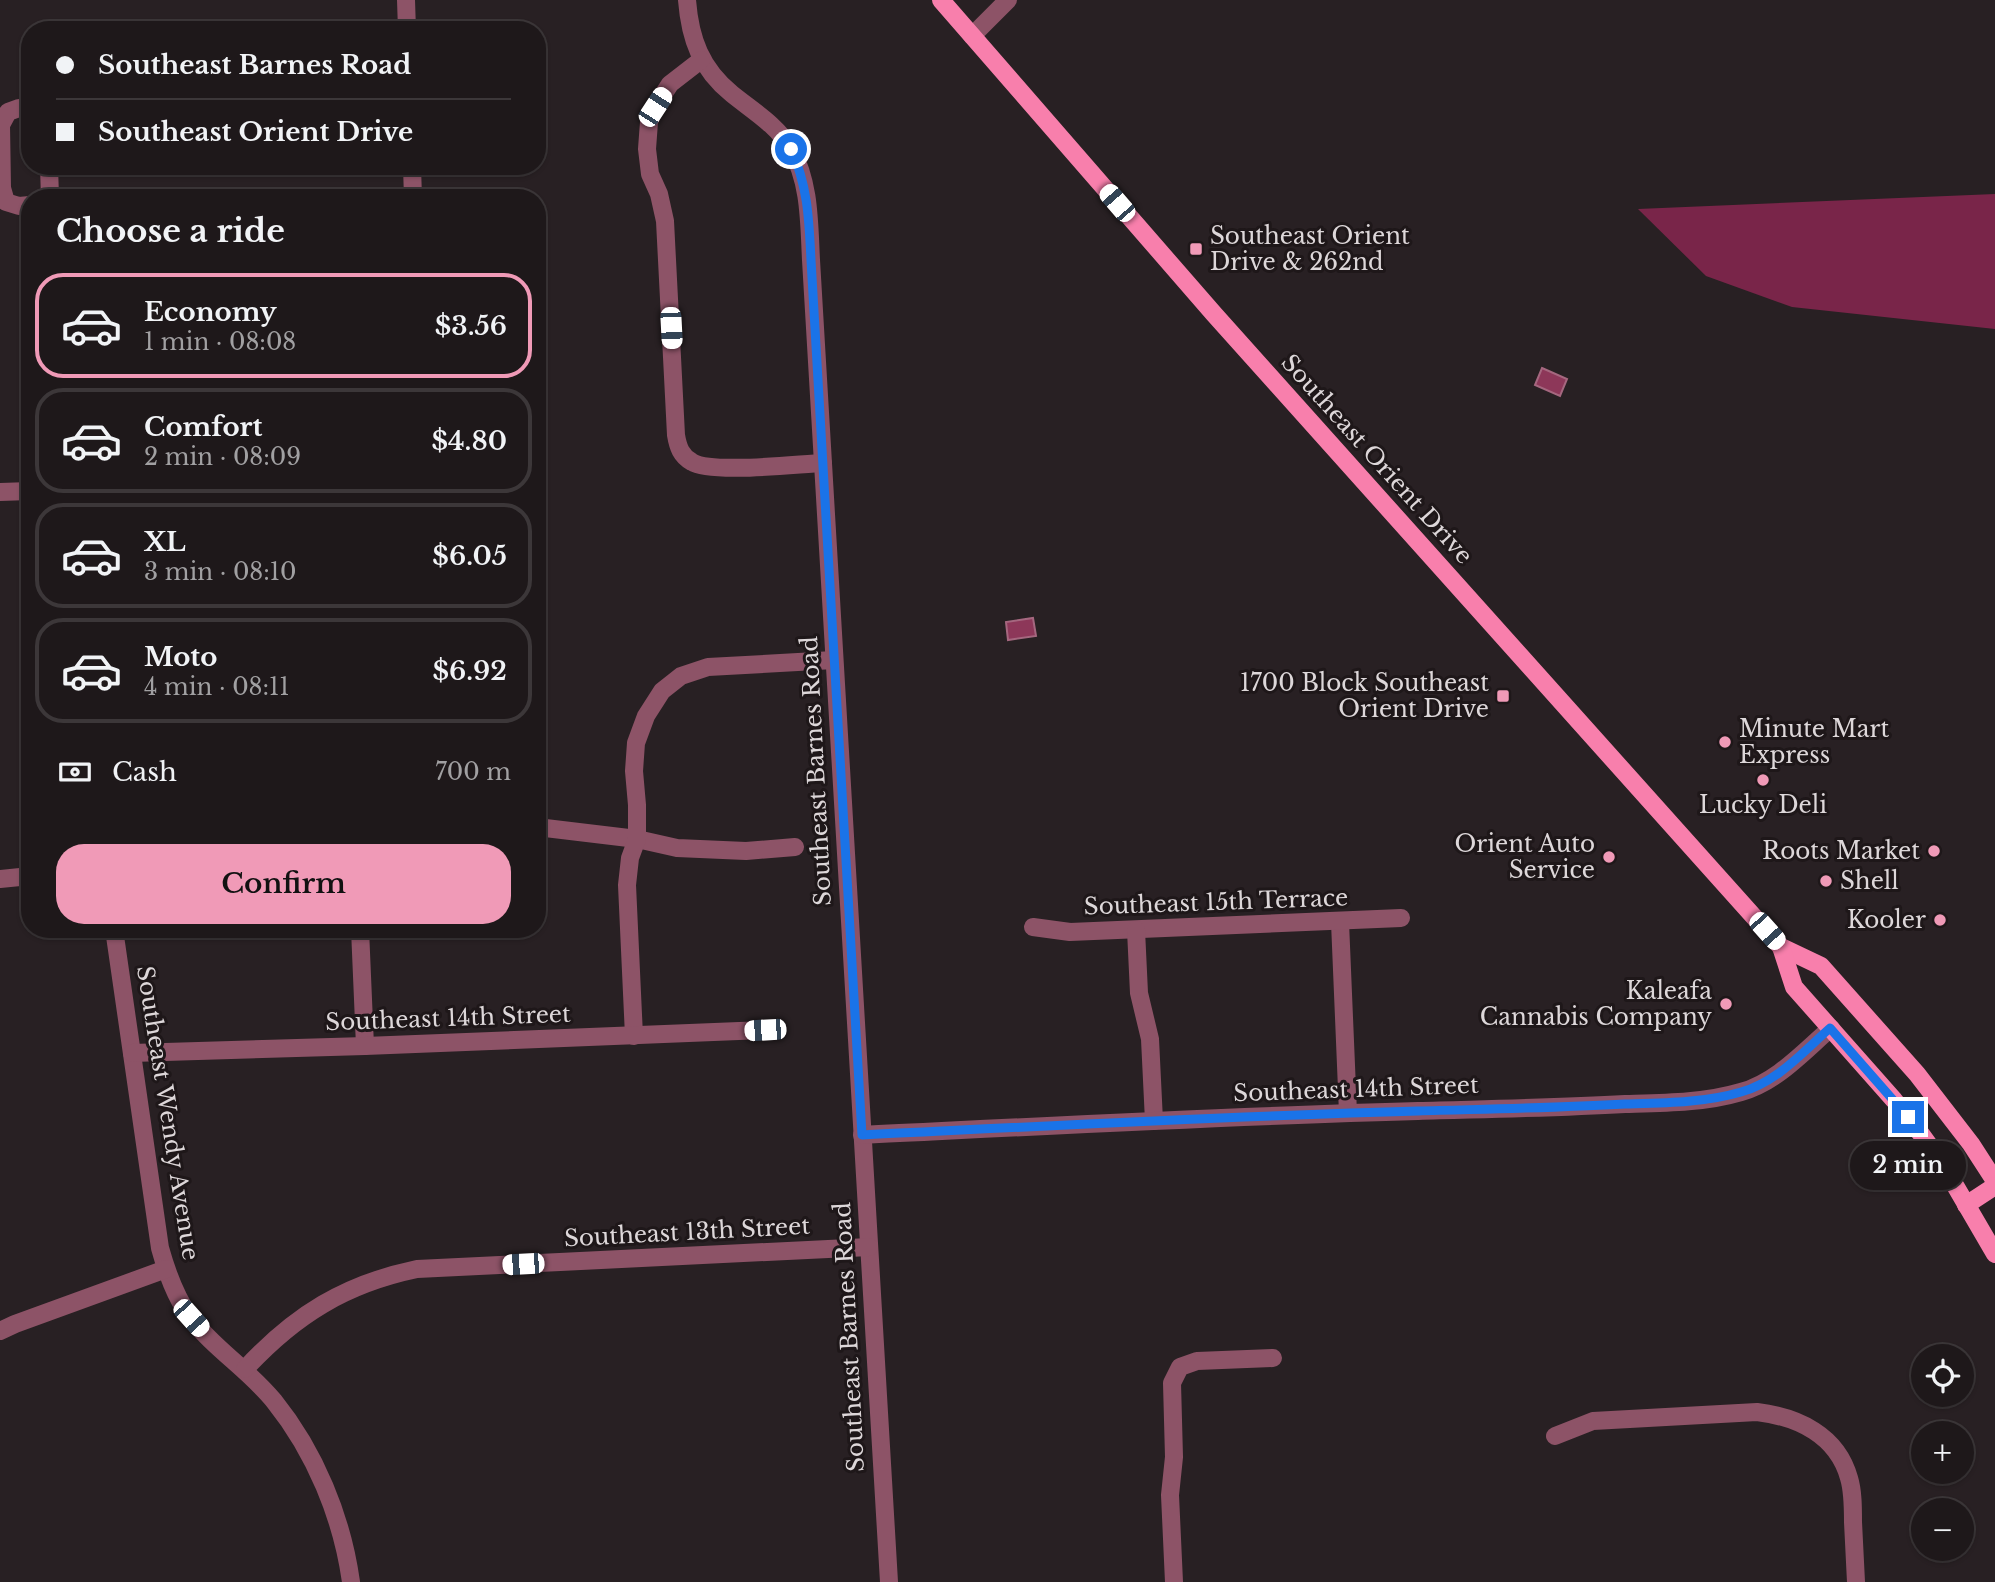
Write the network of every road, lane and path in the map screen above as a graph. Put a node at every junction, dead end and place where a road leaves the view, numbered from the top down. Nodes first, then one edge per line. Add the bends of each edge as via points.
1 (406, 0) edge
2 (687, 0) edge
3 (941, 0) edge
4 (1008, 0) edge
5 (407, 21) edge
6 (972, 36) junction
7 (701, 60) junction
8 (21, 108) edge
9 (21, 206) edge
10 (823, 463) junction
11 (21, 491) edge
12 (0, 492) edge
13 (834, 660) junction
14 (546, 828) edge
15 (637, 839) junction
16 (795, 847) dead end
17 (21, 877) edge
18 (0, 880) edge
19 (1401, 918) dead end
20 (1340, 922) junction
21 (1033, 927) dead end
22 (1136, 930) junction
23 (115, 938) edge
24 (360, 938) edge
25 (1781, 947) junction
26 (1830, 1028) junction
27 (765, 1030) dead end
28 (634, 1036) junction
29 (365, 1046) junction
30 (132, 1053) junction
31 (1348, 1113) junction
32 (1154, 1121) junction
33 (862, 1135) junction
34 (1995, 1184) edge
35 (1966, 1205) junction
36 (869, 1247) junction
37 (1995, 1254) edge
38 (166, 1269) junction
39 (0, 1331) edge
40 (1273, 1358) dead end
41 (246, 1369) junction
42 (1555, 1436) dead end
43 (351, 1582) edge
44 (889, 1582) edge
45 (1174, 1582) edge
46 (1856, 1582) edge

1 - 5 street
2 - 7 street, Southeast Barnes Road
3 - 6 main road, Southeast Orient Drive
4 - 6 street
6 - 25 main road, Southeast Orient Drive via 1214,314
7 - 10 street, Southeast Barnes Road via 731,93 783,136 800,167 808,208
7 - 10 street via 670,84 655,107 647,149 665,220 679,450 692,463 714,468
8 - 9 street via 8,112 1,125 2,188 6,202
10 - 13 street, Southeast Barnes Road
11 - 12 street
13 - 15 street via 708,667 681,676 662,691 636,743
13 - 33 street, Southeast Barnes Road
14 - 15 street
15 - 16 street via 717,851
15 - 28 street via 626,885
17 - 18 street
19 - 20 street, Southeast 15th Terrace
20 - 22 street, Southeast 15th Terrace
20 - 31 street
21 - 22 street, Southeast 15th Terrace via 1070,932
22 - 32 street via 1139,993 1150,1039
23 - 30 street, Southeast Wendy Avenue
24 - 29 street
25 - 26 main road, Southeast Orient Drive via 1794,987
25 - 34 main road, Southeast Orient Drive via 1821,966 1930,1090
26 - 31 street, Southeast 14th Street via 1764,1083 1716,1098
26 - 35 main road, Southeast Orient Drive via 1921,1134
27 - 28 street, Southeast 14th Street
28 - 29 street, Southeast 14th Street
29 - 30 street, Southeast 14th Street
30 - 38 street, Southeast Wendy Avenue
31 - 32 street, Southeast 14th Street
32 - 33 street, Southeast 14th Street
33 - 36 street, Southeast Barnes Road
34 - 35 main road
35 - 37 main road, Southeast Orient Drive
36 - 41 street, Southeast 13th Street via 417,1269 369,1282 323,1303 283,1332
36 - 44 street, Southeast Barnes Road
38 - 39 street
38 - 41 street, Southeast Wendy Avenue via 191,1318
40 - 45 street via 1197,1361 1180,1367 1171,1383
41 - 43 street, Southeast Wendy Avenue via 289,1422 317,1469 337,1519
42 - 46 street via 1592,1421 1757,1412 1805,1425 1825,1438 1849,1478

